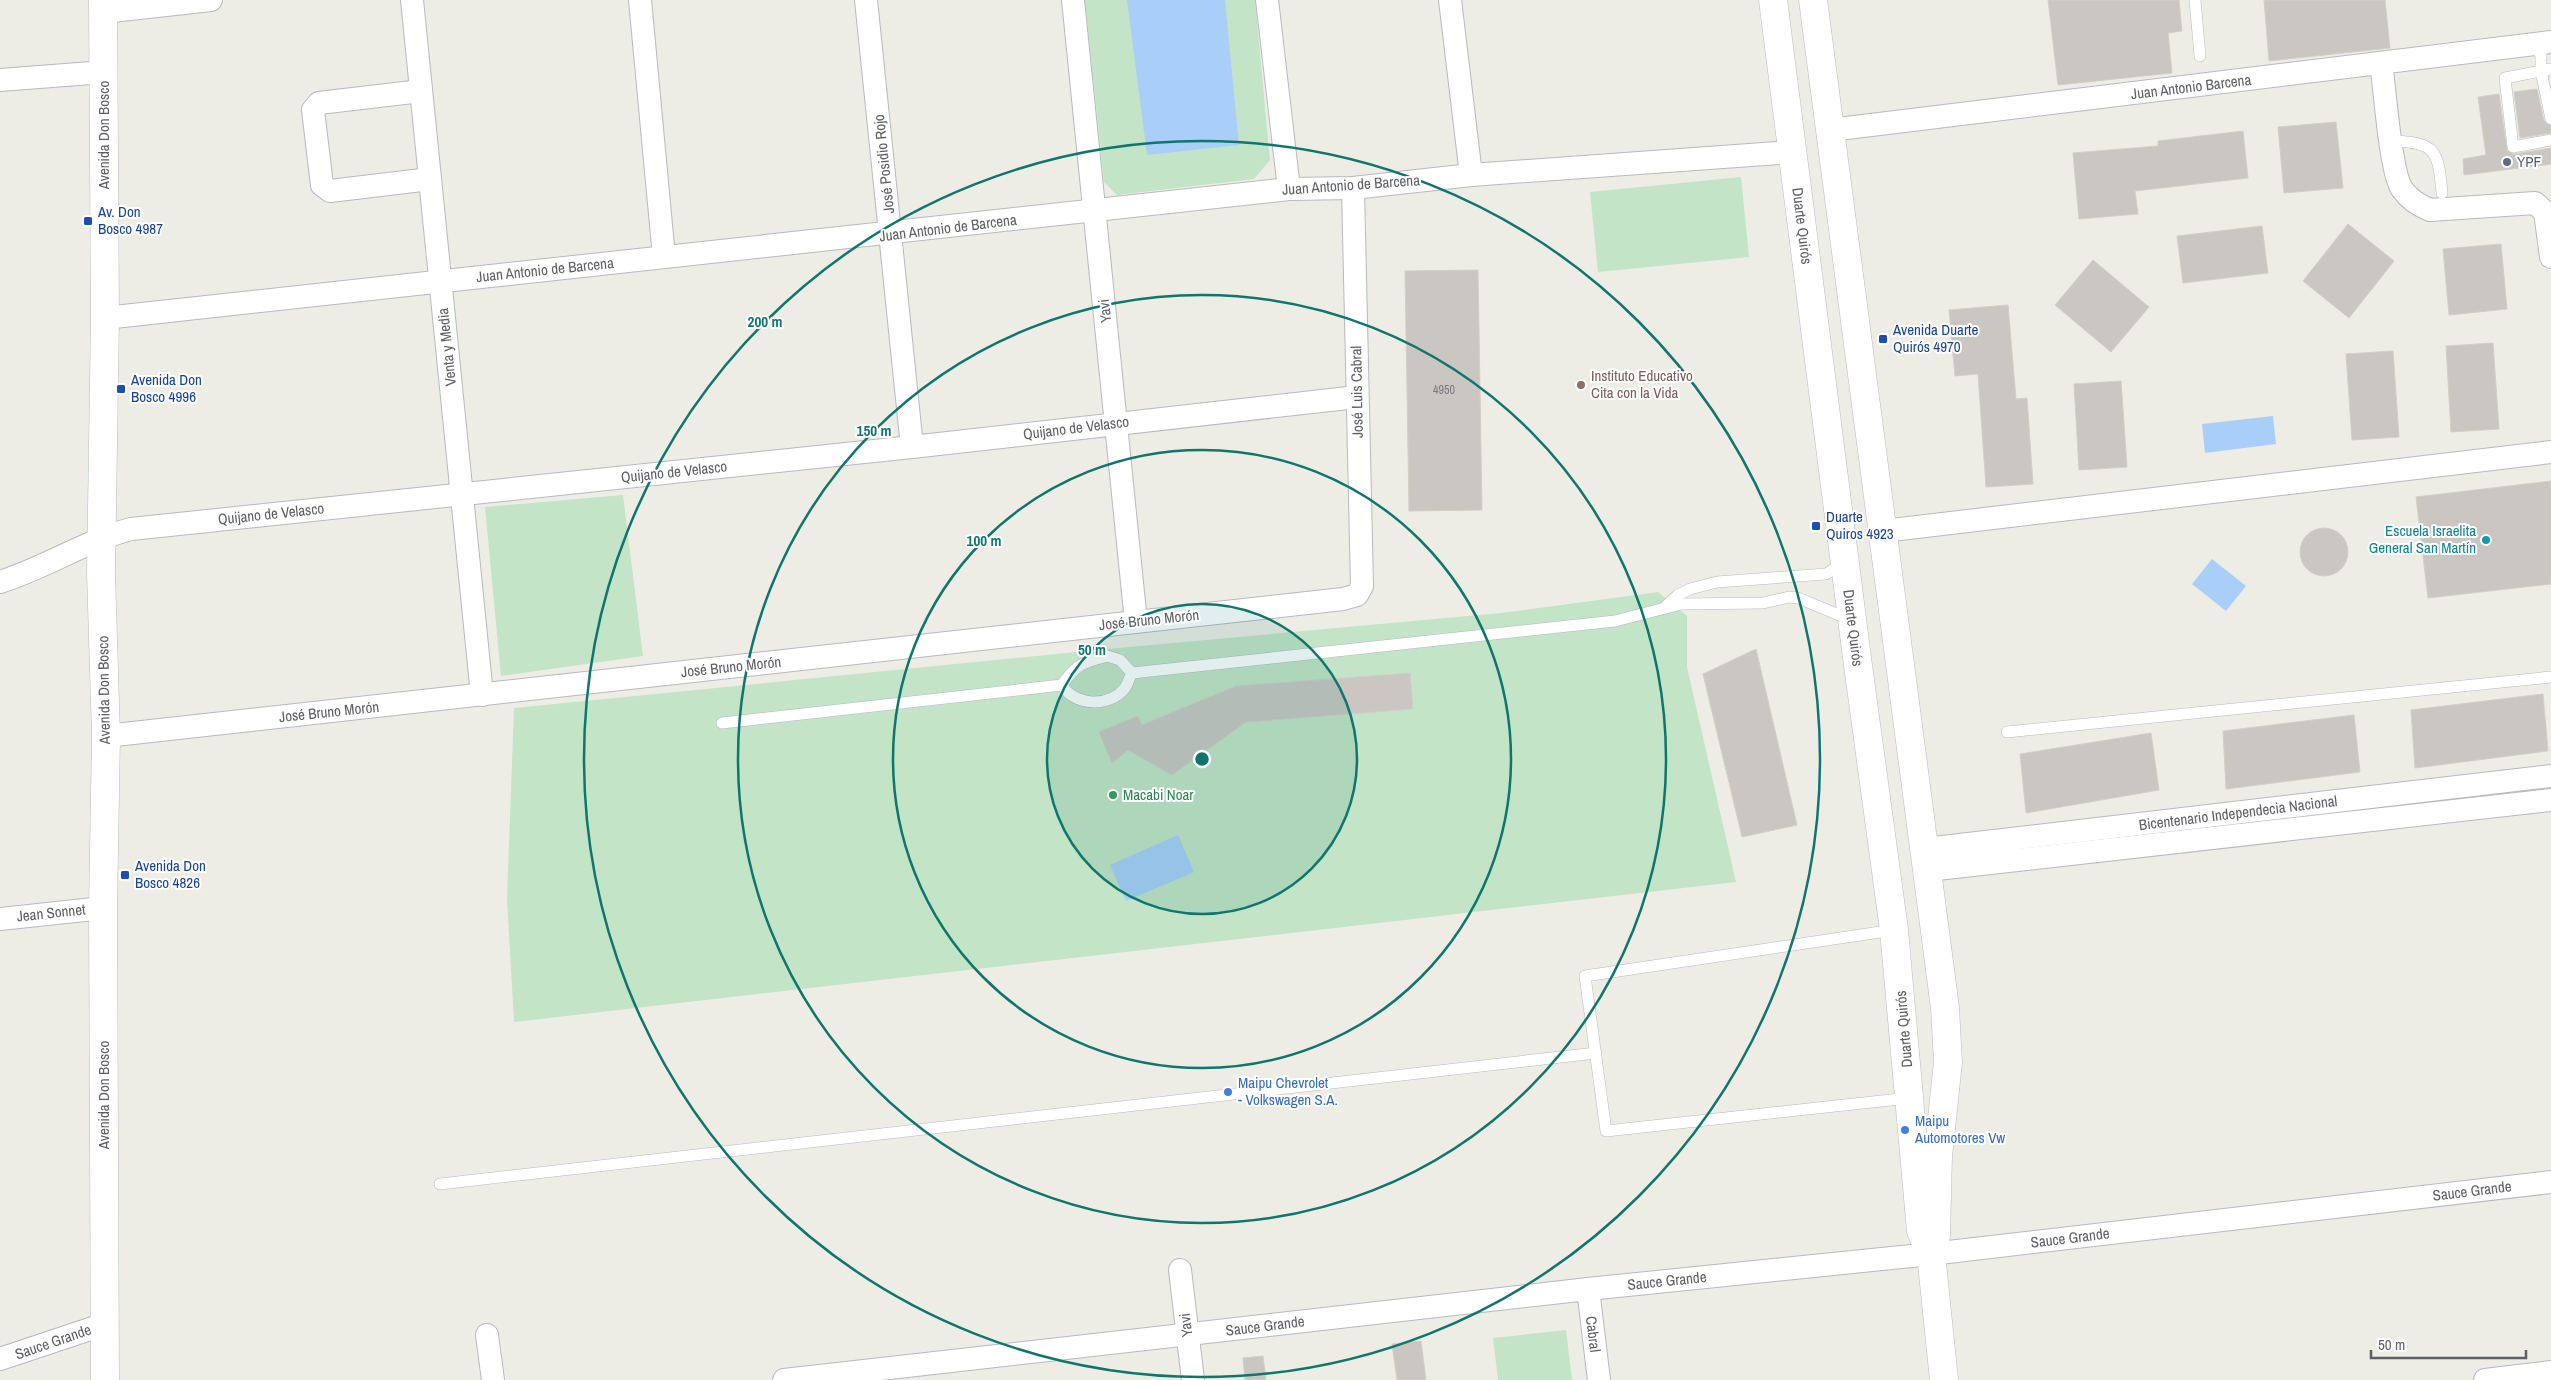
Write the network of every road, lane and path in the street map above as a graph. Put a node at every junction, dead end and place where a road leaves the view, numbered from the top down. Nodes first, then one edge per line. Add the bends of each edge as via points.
1 (211, 0) edge
2 (412, 0) edge
3 (640, 0) edge
4 (866, 0) edge
5 (1073, 0) edge
6 (1267, 0) edge
7 (1450, 0) edge
8 (1773, 0) edge
9 (1813, 0) edge
10 (2195, 0) edge
11 (103, 6) edge
12 (2543, 44) edge
13 (2200, 56) dead end
14 (2381, 64) junction
15 (2546, 70) edge
16 (104, 72) junction
17 (0, 80) edge
18 (421, 91) junction
19 (2551, 119) edge
20 (1830, 130) junction
21 (2551, 140) edge
22 (2391, 141) junction
23 (1792, 152) junction
24 (1471, 175) junction
25 (430, 179) junction
26 (1353, 188) junction
27 (1289, 189) junction
28 (2442, 193) dead end
29 (1095, 211) junction
30 (891, 235) junction
31 (664, 257) junction
32 (2551, 257) edge
33 (440, 281) junction
34 (105, 318) junction
35 (1357, 397) junction
36 (1116, 423) junction
37 (912, 447) junction
38 (2551, 452) edge
39 (462, 494) junction
40 (1883, 530) junction
41 (103, 538) junction
42 (1845, 562) junction
43 (0, 582) edge
44 (1357, 595) joint
45 (1666, 606) junction
46 (1852, 621) junction
47 (1136, 622) junction
48 (1132, 673) junction
49 (2551, 677) edge
50 (1062, 685) junction
51 (482, 695) junction
52 (722, 723) dead end
53 (2007, 732) dead end
54 (106, 736) junction
55 (2551, 776) edge
56 (2551, 800) edge
57 (1927, 859) junction
58 (103, 908) junction
59 (0, 919) edge
60 (1894, 930) junction
61 (1596, 1053) junction
62 (1910, 1098) junction
63 (2551, 1182) edge
64 (440, 1184) dead end
65 (1931, 1254) junction
66 (1180, 1270) dead end
67 (1588, 1289) junction
68 (105, 1324) junction
69 (487, 1335) dead end
70 (1188, 1335) junction
71 (0, 1359) edge
72 (2551, 1372) edge
73 (105, 1380) edge
74 (493, 1380) edge
75 (784, 1380) edge
76 (1193, 1380) edge
77 (1599, 1380) edge
78 (1944, 1380) edge
79 (2485, 1380) edge

1 - 11 street
2 - 18 street, Venta y Media
3 - 31 street
4 - 30 street, José Posidio Rojo
5 - 29 street, Yavi
6 - 27 street
7 - 24 street
8 - 23 main road, Duarte Quirós
9 - 20 main road, Duarte Quirós
10 - 13 lane
11 - 16 main road, Avenida Don Bosco
12 - 14 street, Juan Antonio Barcena
12 - 15 lane
14 - 20 street, Juan Antonio Barcena
14 - 22 street
15 - 19 lane
15 - 21 lane via 2505,78 2513,147
16 - 17 street
16 - 34 main road, Avenida Don Bosco
18 - 25 street, Venta y Media
18 - 25 street via 320,103 313,110 322,185 330,191
20 - 40 main road, Duarte Quirós
22 - 28 lane via 2427,146 2433,152 2439,160
22 - 32 street via 2402,189 2420,206 2430,210 2535,203 2545,212
23 - 24 street, Juan Antonio de Barcena
23 - 42 main road, Duarte Quirós
24 - 26 street, Juan Antonio de Barcena
25 - 33 street, Venta y Media
26 - 27 street, Juan Antonio de Barcena
26 - 35 street, José Luis Cabral
27 - 29 street, Juan Antonio de Barcena
29 - 30 street, Juan Antonio de Barcena
29 - 36 street, Yavi
30 - 31 street, Juan Antonio de Barcena
30 - 37 street, José Posidio Rojo
31 - 33 street, Juan Antonio de Barcena
33 - 34 street, Juan Antonio de Barcena
33 - 39 street, Venta y Media
34 - 41 main road, Avenida Don Bosco
35 - 36 street, Quijano de Velasco
35 - 44 street, José Luis Cabral via 1362,586
36 - 37 street, Quijano de Velasco
36 - 47 street, Yavi
37 - 39 street, Quijano de Velasco
38 - 40 street
39 - 41 street, Quijano de Velasco via 131,529
39 - 51 street, Venta y Media
40 - 57 main road, Duarte Quirós
41 - 43 street, Quijano de Velasco
41 - 54 main road, Avenida Don Bosco via 101,573
42 - 45 lane via 1826,574 1717,582 1690,589
42 - 46 main road, Duarte Quirós
44 - 47 street, José Bruno Morón via 1343,600
45 - 46 lane via 1763,603 1789,597
45 - 48 lane via 1615,621
46 - 60 main road, Duarte Quirós
47 - 51 street, José Bruno Morón
48 - 50 lane via 1120,660 1107,656 1073,669
48 - 50 lane via 1124,689 1103,701 1078,700
49 - 53 lane
50 - 52 lane
51 - 54 street, José Bruno Morón
54 - 58 main road, Avenida Don Bosco
55 - 57 street, Bicentenario Independecia Nacional
56 - 57 street, Bicentenario Independecia Nacional
57 - 65 main road, Duarte Quirós via 1945,1008 1948,1062 1938,1156 1938,1229
58 - 59 street, Jean Sonnet
58 - 68 main road, Avenida Don Bosco
60 - 61 lane via 1585,976
60 - 62 main road, Duarte Quirós
61 - 62 lane via 1606,1131
61 - 64 lane
62 - 65 main road, Duarte Quirós via 1921,1231
63 - 65 street, Sauce Grande
65 - 67 street, Sauce Grande
65 - 78 main road, Duarte Quirós
66 - 70 street, Yavi
67 - 70 street, Sauce Grande
67 - 77 street, Cabral
68 - 71 street, Sauce Grande
68 - 73 main road, Avenida Don Bosco
69 - 74 street
70 - 75 street, Sauce Grande
70 - 76 street, Yavi
72 - 79 street

